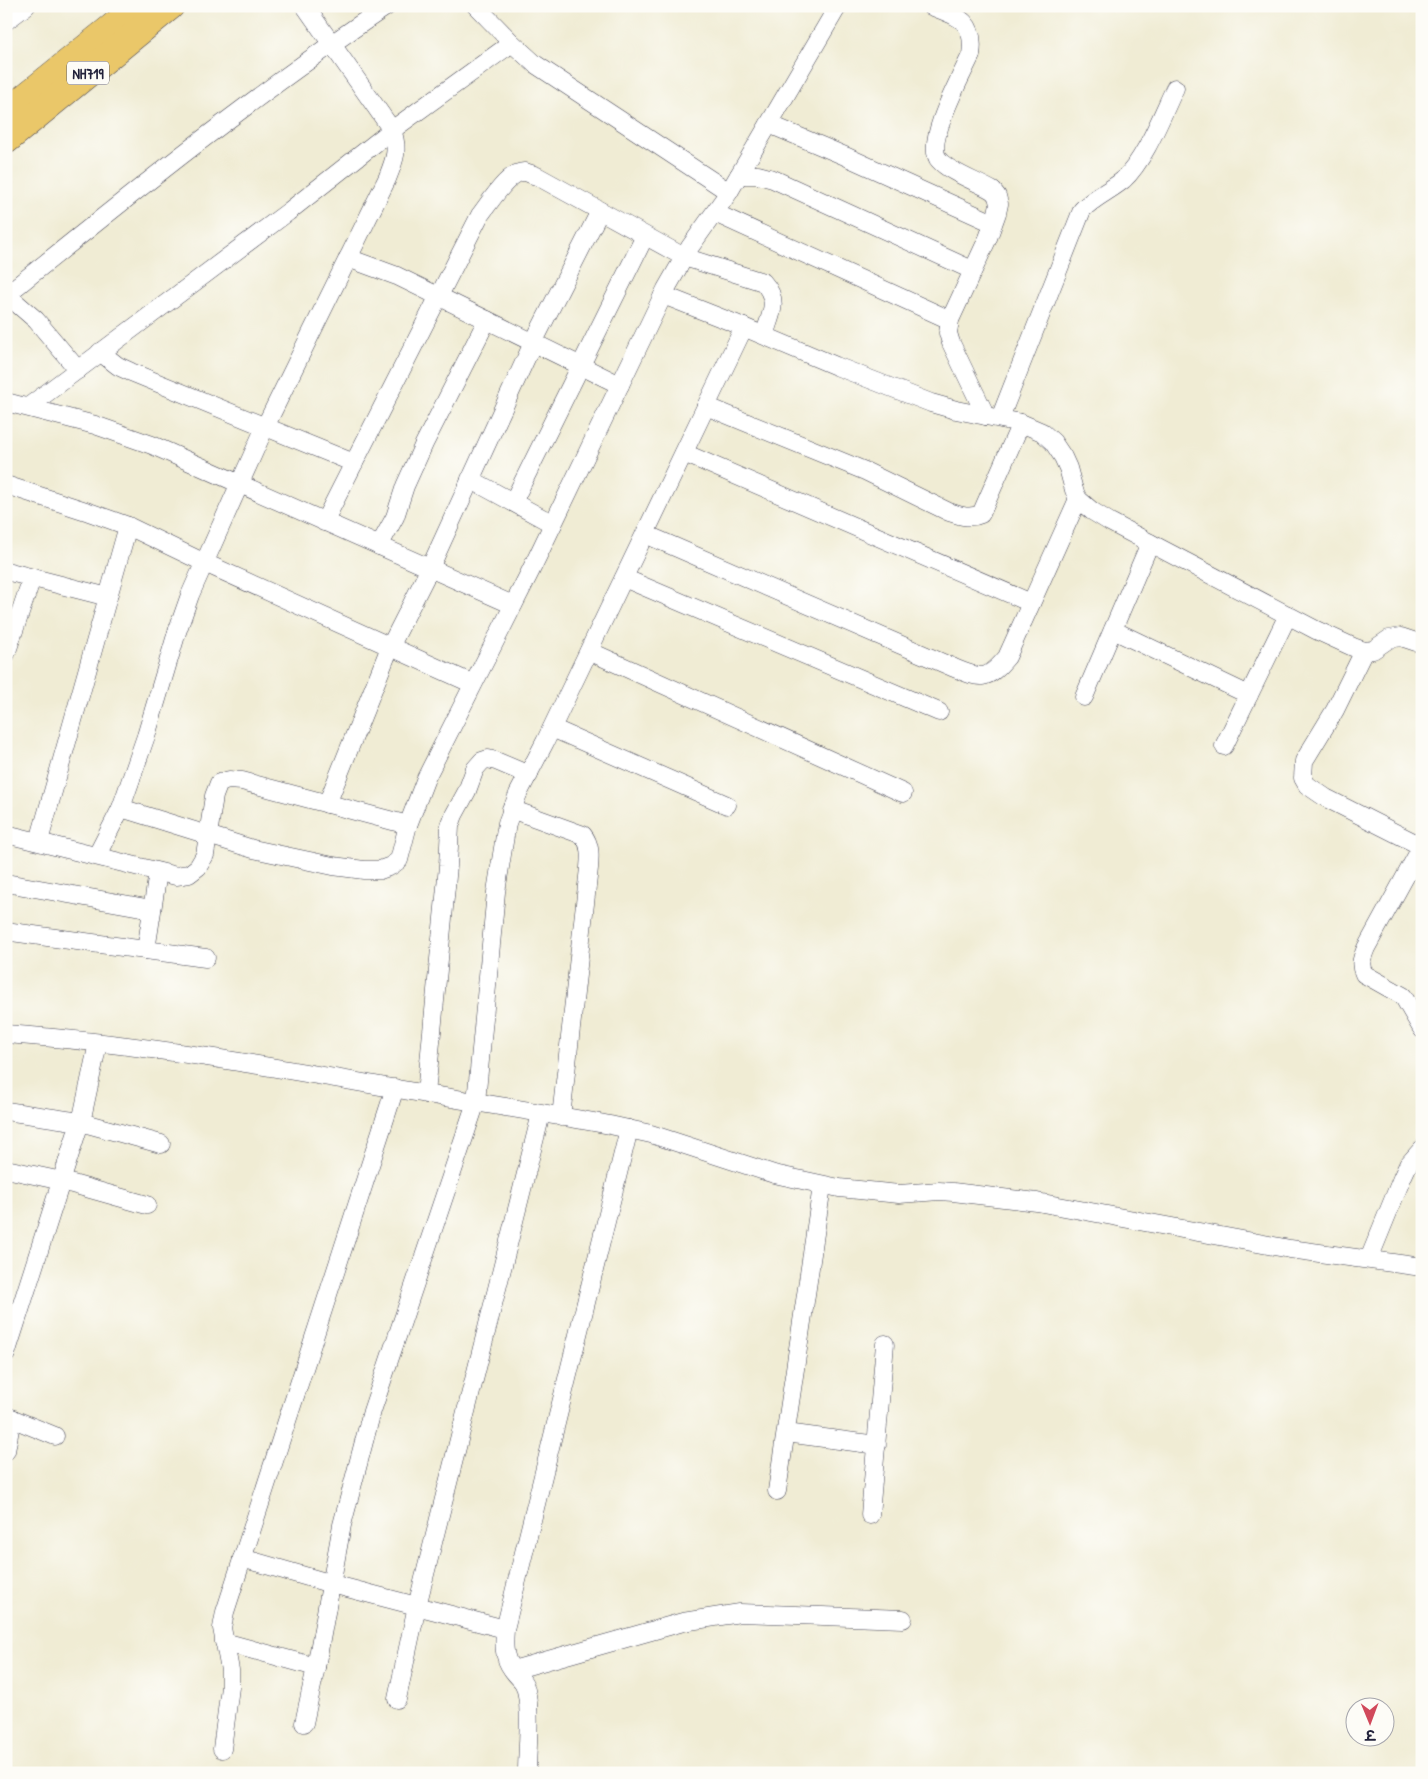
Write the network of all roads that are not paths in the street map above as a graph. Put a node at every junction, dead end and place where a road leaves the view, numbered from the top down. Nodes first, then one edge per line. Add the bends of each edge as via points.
1 (26, 6) edge
2 (139, 6) edge
3 (170, 6) edge
4 (305, 6) edge
5 (387, 6) edge
6 (476, 6) edge
7 (838, 6) edge
8 (931, 6) edge
9 (6, 21) edge
10 (512, 43) junction
11 (330, 44) junction
12 (1175, 88) dead end
13 (6, 113) edge
14 (769, 124) junction
15 (392, 130) junction
16 (6, 140) edge
17 (739, 175) junction
18 (729, 192) junction
19 (600, 211) junction
20 (715, 213) junction
21 (993, 223) junction
22 (645, 236) junction
23 (684, 257) junction
24 (348, 258) junction
25 (972, 270) junction
26 (7, 295) edge
27 (663, 295) junction
28 (439, 296) junction
29 (487, 320) junction
30 (950, 320) junction
31 (744, 327) junction
32 (764, 335) junction
33 (533, 343) junction
34 (100, 352) junction
35 (581, 366) junction
36 (78, 370) junction
37 (620, 385) junction
38 (7, 403) edge
39 (706, 406) junction
40 (28, 407) junction
41 (993, 417) junction
42 (1021, 423) junction
43 (264, 427) junction
44 (684, 453) junction
45 (354, 464) junction
46 (470, 479) junction
47 (238, 484) junction
48 (6, 485) edge
49 (1078, 499) junction
50 (513, 502) junction
51 (324, 522) junction
52 (553, 524) junction
53 (128, 526) junction
54 (645, 534) junction
55 (1150, 543) junction
56 (379, 546) junction
57 (205, 563) junction
58 (430, 568) junction
59 (6, 571) edge
60 (32, 578) junction
61 (624, 578) junction
62 (108, 597) junction
63 (1031, 604) junction
64 (513, 605) junction
65 (1288, 615) junction
66 (1113, 630) junction
67 (1422, 644) edge
68 (390, 646) junction
69 (589, 651) junction
70 (1364, 651) junction
71 (6, 654) edge
72 (473, 684) junction
73 (1249, 695) junction
74 (1084, 697) dead end
75 (939, 712) dead end
76 (552, 728) junction
77 (1224, 746) dead end
78 (529, 775) junction
79 (903, 793) dead end
80 (327, 804) junction
81 (727, 805) dead end
82 (121, 808) junction
83 (511, 808) junction
84 (408, 825) junction
85 (6, 834) edge
86 (209, 836) junction
87 (39, 841) junction
88 (1422, 846) edge
89 (97, 855) junction
90 (158, 872) junction
91 (6, 883) edge
92 (152, 910) junction
93 (6, 931) edge
94 (146, 950) junction
95 (206, 958) dead end
96 (1422, 1029) edge
97 (6, 1034) edge
98 (98, 1043) junction
99 (395, 1088) junction
100 (426, 1094) junction
101 (476, 1102) junction
102 (6, 1110) edge
103 (541, 1114) junction
104 (561, 1117) junction
105 (80, 1122) junction
106 (629, 1129) junction
107 (161, 1144) dead end
108 (1422, 1148) edge
109 (6, 1170) edge
110 (62, 1181) junction
111 (822, 1186) junction
112 (147, 1205) dead end
113 (1369, 1259) junction
114 (1422, 1267) edge
115 (885, 1344) dead end
116 (6, 1354) edge
117 (9, 1418) edge
118 (786, 1433) junction
119 (55, 1436) dead end
120 (876, 1445) junction
121 (6, 1451) edge
122 (778, 1492) dead end
123 (870, 1515) dead end
124 (242, 1558) junction
125 (332, 1584) junction
126 (417, 1606) junction
127 (903, 1619) dead end
128 (505, 1629) junction
129 (224, 1642) junction
130 (316, 1667) junction
131 (513, 1670) junction
132 (397, 1699) dead end
133 (304, 1723) dead end
134 (222, 1749) dead end
135 (527, 1773) edge

1 - 9 street
2 - 13 highway, NH719
3 - 16 highway, NH719
4 - 11 street
5 - 11 street
6 - 10 street
7 - 14 street
8 - 21 street via 962,19 968,26 972,46 971,55 940,122 934,152 948,167 984,185 997,196 999,204
10 - 15 street
10 - 18 street via 554,78
11 - 15 street
11 - 26 street via 154,176
12 - 41 street via 1134,167 1123,180 1082,210
14 - 17 street
14 - 21 street
15 - 24 street via 397,150 394,162
15 - 34 street
17 - 18 street
17 - 25 street via 773,179
18 - 20 street
19 - 22 street
19 - 28 street via 536,176 524,172 514,175 480,215
19 - 33 street
20 - 23 street
20 - 30 street
21 - 25 street
22 - 23 street
22 - 35 street
23 - 27 street
23 - 32 street via 763,282 770,290 774,306
24 - 28 street via 398,276
24 - 43 street
25 - 30 street
26 - 36 street via 36,320
27 - 31 street
27 - 37 street
28 - 29 street
28 - 45 street
29 - 33 street
29 - 56 street via 424,444 395,517
30 - 41 street via 948,333 951,343
31 - 32 street
31 - 39 street
32 - 41 street via 931,403
33 - 35 street
33 - 46 street
34 - 36 street
34 - 43 street via 131,372
35 - 37 street
35 - 50 street
36 - 40 street
37 - 52 street
38 - 40 street
39 - 42 street via 865,472 950,512 969,517 981,514
39 - 44 street
40 - 47 street via 128,436
41 - 42 street
42 - 49 street via 1042,432 1053,442 1068,468
43 - 45 street
43 - 47 street
44 - 54 street
44 - 63 street
45 - 51 street
46 - 50 street
46 - 58 street
47 - 51 street
47 - 57 street
48 - 53 street
49 - 55 street via 1092,511
49 - 63 street
50 - 52 street
51 - 56 street
52 - 64 street
53 - 57 street
53 - 62 street
54 - 61 street
54 - 63 street via 978,677 990,675 1007,657
55 - 65 street
55 - 66 street
56 - 58 street
57 - 68 street
57 - 82 street via 184,610
58 - 64 street
58 - 68 street
59 - 60 street
60 - 62 street
60 - 71 street
61 - 69 street
61 - 75 street
62 - 87 street
64 - 72 street
65 - 70 street
65 - 73 street
66 - 73 street
66 - 74 street
67 - 70 street via 1401,637 1389,638 1373,650
68 - 72 street
68 - 80 street
69 - 76 street
69 - 79 street
70 - 88 street via 1335,710 1304,761 1303,778 1307,785 1326,798
72 - 84 street via 426,778
73 - 77 street
76 - 78 street
76 - 81 street
78 - 83 street
78 - 100 street via 496,760 482,761 450,826
80 - 84 street
80 - 86 street via 230,780 219,783 214,796
82 - 86 street
82 - 89 street
83 - 101 street via 500,864
83 - 104 street via 582,835 590,848
84 - 86 street via 399,860 380,870 324,864
85 - 87 street
86 - 90 street via 205,855 189,874 176,876
87 - 89 street
88 - 96 street via 1361,961 1364,974 1403,996
89 - 90 street
90 - 92 street
91 - 92 street
92 - 94 street
93 - 94 street
94 - 95 street
97 - 98 street
98 - 99 street
98 - 105 street
99 - 100 street
99 - 124 street
100 - 101 street
101 - 103 street
101 - 125 street via 372,1411 344,1516
102 - 105 street
103 - 104 street
103 - 126 street
104 - 106 street
105 - 107 street
105 - 110 street
106 - 111 street
106 - 128 street
108 - 113 street via 1408,1164
109 - 110 street
110 - 112 street
110 - 116 street
111 - 113 street via 880,1193 953,1192 1037,1202 1290,1249
111 - 118 street
113 - 114 street
115 - 120 street
117 - 119 street
117 - 121 street
118 - 120 street
118 - 122 street
120 - 123 street
124 - 125 street
124 - 129 street via 225,1612
125 - 126 street
125 - 130 street
126 - 128 street
126 - 132 street
127 - 131 street via 719,1615 683,1622
128 - 131 street via 503,1645
129 - 130 street
129 - 134 street via 230,1678
130 - 133 street
131 - 135 street via 524,1681 528,1698

